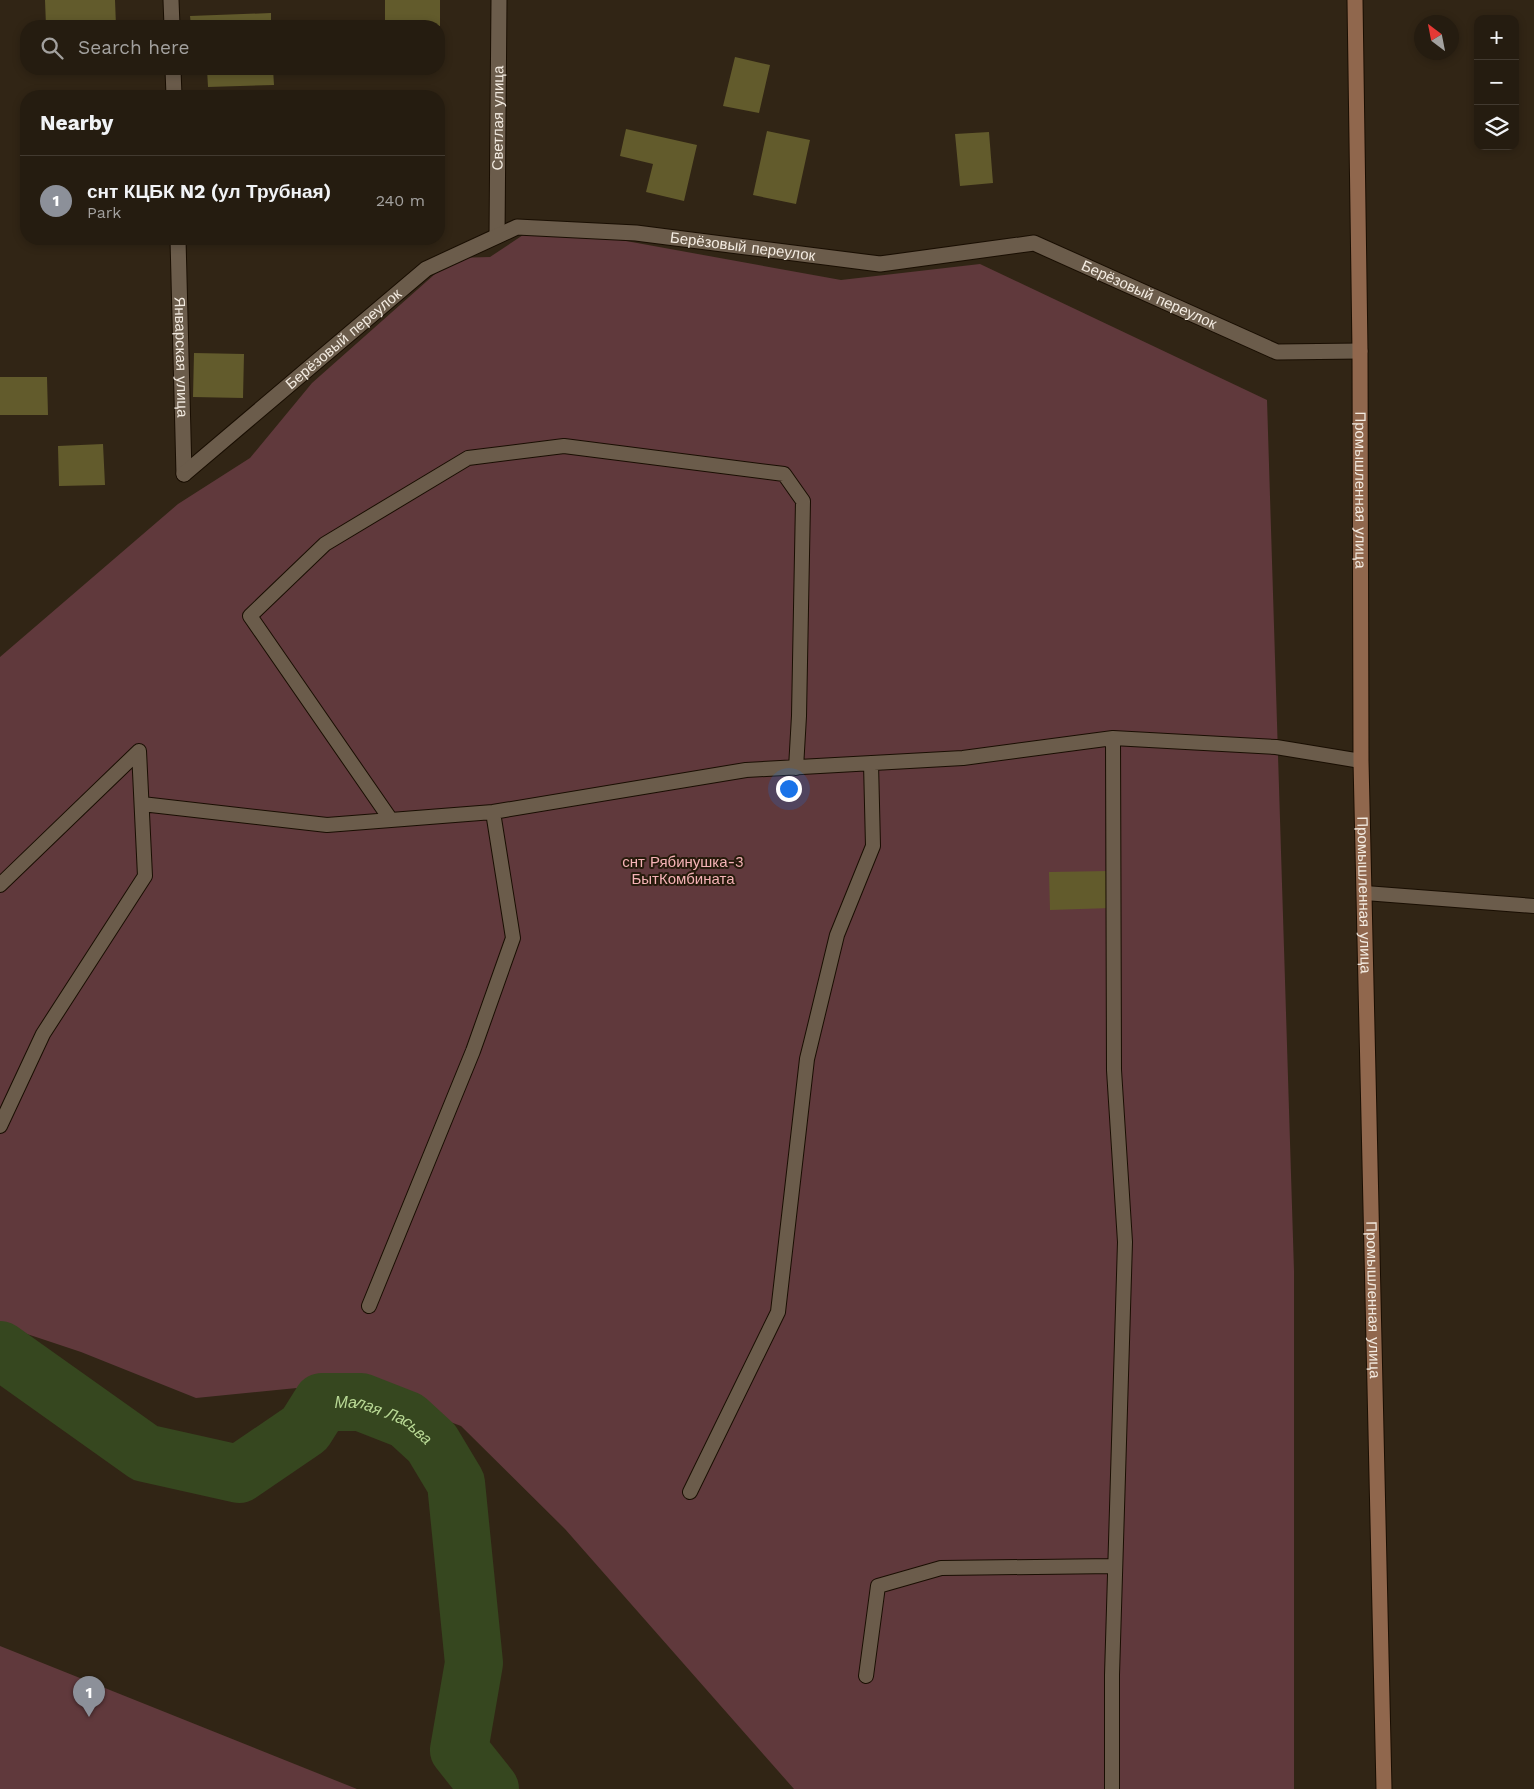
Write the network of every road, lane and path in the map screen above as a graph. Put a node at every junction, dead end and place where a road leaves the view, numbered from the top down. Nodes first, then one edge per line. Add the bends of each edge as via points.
1 (172, 0) edge
2 (499, 0) edge
3 (1355, 0) edge
4 (172, 20) edge
5 (173, 75) edge
6 (174, 90) edge
7 (497, 236) junction
8 (178, 245) edge
9 (1360, 351) junction
10 (184, 474) joint
11 (1113, 738) junction
12 (1362, 761) junction
13 (871, 763) junction
14 (796, 768) junction
15 (142, 804) junction
16 (493, 812) junction
17 (390, 820) junction
18 (0, 885) edge
19 (1365, 893) junction
20 (1534, 906) edge
21 (0, 1126) edge
22 (369, 1306) dead end
23 (690, 1492) dead end
24 (1115, 1566) junction
25 (866, 1676) dead end
26 (1112, 1789) edge
27 (1384, 1789) edge

1 - 4 street
2 - 7 street, Светлая улица
3 - 9 main road, Промышленная улица
5 - 6 street
7 - 9 street, Берёзовый переулок via 517,227 636,232 880,264 1034,243 1277,352
7 - 10 street, Берёзовый переулок via 426,269
8 - 10 street, Январская улица
9 - 12 main road, Промышленная улица
11 - 12 lane via 1276,747
11 - 13 lane via 963,758
11 - 24 lane via 1114,1070 1125,1242
12 - 19 main road, Промышленная улица
13 - 14 lane
13 - 23 lane via 873,846 837,935 807,1059 778,1312
14 - 16 lane via 746,770
14 - 17 lane via 803,501 784,474 564,446 468,458 326,544 250,616
15 - 17 lane via 327,825
15 - 18 lane via 139,751
15 - 21 lane via 146,876 43,1034
16 - 17 lane
16 - 22 lane via 513,938 473,1051
19 - 20 lane
19 - 27 main road, Промышленная улица
24 - 25 lane via 941,1568 878,1586
24 - 26 lane

